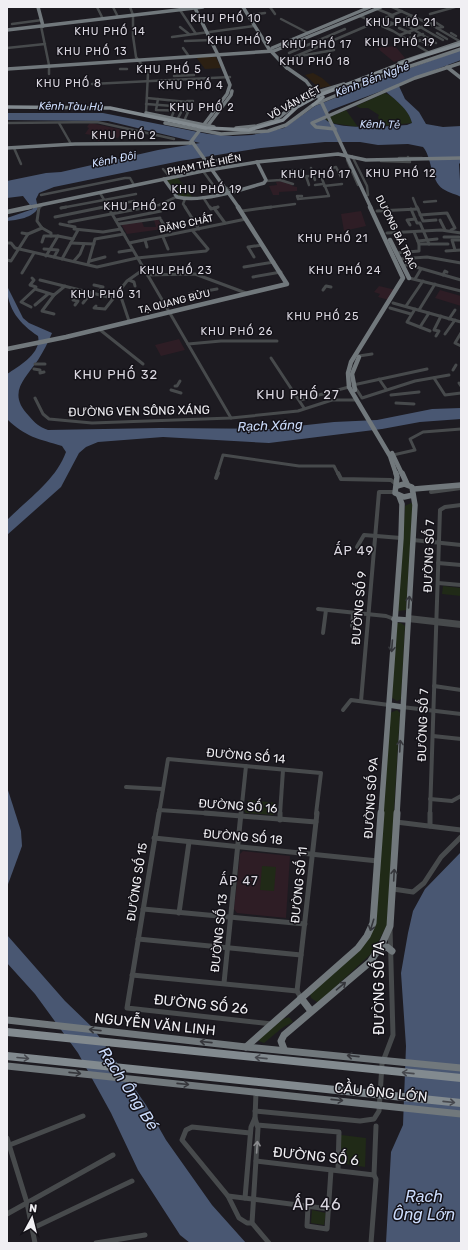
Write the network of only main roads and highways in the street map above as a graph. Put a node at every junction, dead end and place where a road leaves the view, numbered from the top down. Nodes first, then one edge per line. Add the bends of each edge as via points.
1 (40, 7) edge
2 (203, 7) edge
3 (243, 7) edge
4 (247, 7) edge
5 (371, 7) edge
6 (195, 8) edge
7 (378, 8) edge
8 (357, 15) junction
9 (337, 23) junction
10 (44, 26) junction
11 (256, 26) junction
12 (7, 30) edge
13 (321, 30) junction
14 (310, 35) junction
15 (290, 43) junction
16 (461, 44) edge
17 (271, 50) junction
18 (218, 54) junction
19 (160, 58) junction
20 (461, 64) edge
21 (288, 67) junction
22 (7, 68) edge
23 (448, 68) junction
24 (382, 75) junction
25 (461, 78) edge
26 (310, 88) junction
27 (229, 93) junction
28 (322, 93) junction
29 (382, 93) junction
30 (316, 94) junction
31 (332, 98) junction
32 (313, 105) junction
33 (7, 108) edge
34 (328, 109) junction
35 (144, 112) joint
36 (328, 116) junction
37 (154, 117) junction
38 (206, 118) junction
39 (213, 119) junction
40 (165, 123) joint
41 (332, 125) junction
42 (198, 128) junction
43 (206, 129) junction
44 (334, 129) junction
45 (268, 130) junction
46 (244, 132) junction
47 (263, 132) junction
48 (191, 143) junction
49 (7, 148) edge
50 (461, 158) edge
51 (257, 162) junction
52 (164, 179) junction
53 (226, 192) junction
54 (367, 194) junction
55 (7, 212) edge
56 (246, 219) junction
57 (389, 242) junction
58 (403, 278) junction
59 (409, 278) junction
60 (392, 302) junction
61 (7, 349) edge
62 (357, 356) junction
63 (384, 442) junction
64 (407, 484) junction
65 (397, 486) junction
66 (460, 487) edge
67 (414, 492) junction
68 (397, 494) junction
69 (394, 617) junction
70 (408, 618) junction
71 (388, 705) junction
72 (402, 707) junction
73 (379, 949) junction
74 (392, 951) road end
75 (299, 994) junction
76 (311, 1011) junction
77 (7, 1020) edge
78 (7, 1032) edge
79 (246, 1047) junction
80 (284, 1049) junction
81 (7, 1056) edge
82 (300, 1062) joint
83 (7, 1066) edge
84 (461, 1068) edge
85 (461, 1078) edge
86 (461, 1103) edge
87 (461, 1114) edge

1 - 10 main road
1 - 10 main road
2 - 6 main road
3 - 11 main road
4 - 11 main road
5 - 8 main road
6 - 10 main road
6 - 18 main road
7 - 8 main road
8 - 9 main road
8 - 9 main road via 344,18
9 - 13 main road
9 - 13 main road
10 - 12 main road
11 - 17 main road
13 - 14 main road
13 - 14 main road
14 - 15 main road
14 - 15 main road
15 - 17 main road
15 - 17 main road
16 - 24 main road, VÕ VĂN KIỆT
16 - 24 highway, VÕ VĂN KIỆT
16 - 28 highway, VÕ VĂN KIỆT
16 - 28 main road, VÕ VĂN KIỆT via 426,52
17 - 18 main road
17 - 21 main road
17 - 21 main road
18 - 19 main road
18 - 19 main road
18 - 27 main road via 229,77
19 - 22 main road
20 - 23 main road
21 - 26 main road
21 - 28 main road
21 - 28 main road via 302,74
21 - 34 main road via 312,87
23 - 25 main road
23 - 29 main road
24 - 28 highway, VÕ VĂN KIỆT
24 - 28 main road
24 - 31 main road, VÕ VĂN KIỆT
26 - 28 main road
26 - 30 main road
27 - 38 main road
27 - 39 main road via 231,95
27 - 48 main road
28 - 30 highway, VÕ VĂN KIỆT
28 - 31 main road
28 - 32 highway
28 - 34 main road
28 - 46 highway, VÕ VĂN KIỆT via 281,123
29 - 34 main road via 339,109
29 - 36 main road
30 - 43 highway, VÕ VĂN KIỆT via 275,123 243,130
31 - 32 main road, VÕ VĂN KIỆT
32 - 47 main road, VÕ VĂN KIỆT via 286,125
33 - 35 highway via 99,106
33 - 37 highway via 103,110
33 - 40 highway via 103,111
33 - 42 highway via 110,108
34 - 36 main road
34 - 41 main road
34 - 45 main road via 305,109 287,123
35 - 37 main road, VÕ VĂN KIỆT
36 - 41 main road via 315,121 314,125
36 - 44 main road via 314,121 313,125 318,128
36 - 54 main road
37 - 42 highway, VÕ VĂN KIỆT
37 - 42 main road, VÕ VĂN KIỆT via 184,121
38 - 39 main road
38 - 42 main road
39 - 43 main road
40 - 42 main road, VÕ VĂN KIỆT
41 - 44 main road
42 - 43 highway, VÕ VĂN KIỆT
43 - 46 highway, VÕ VĂN KIỆT via 223,133
43 - 47 main road, VÕ VĂN KIỆT via 228,134
44 - 54 main road
45 - 46 highway
45 - 47 main road
48 - 49 main road via 70,144
48 - 53 main road
50 - 51 main road, PHẠM THẾ HIỂN via 366,160 344,155
51 - 52 main road, PHẠM THẾ HIỂN
51 - 53 main road via 266,181
52 - 53 main road via 176,197 185,199
52 - 55 main road, PHẠM THẾ HIỂN
53 - 56 main road
53 - 56 main road
54 - 57 main road, DƯƠNG BÁ TRẠC
54 - 57 main road, DƯƠNG BÁ TRẠC
56 - 61 main road, TẠ QUANG BỬU via 287,284
57 - 58 main road, DƯƠNG BÁ TRẠC
57 - 59 main road, DƯƠNG BÁ TRẠC
58 - 59 main road
58 - 60 main road, DƯƠNG BÁ TRẠC
59 - 60 main road, DƯƠNG BÁ TRẠC
60 - 62 main road, DƯƠNG BÁ TRẠC
60 - 62 main road, DƯƠNG BÁ TRẠC
62 - 63 main road, DƯƠNG BÁ TRẠC via 348,373 351,386
63 - 64 main road
63 - 65 main road via 397,477
64 - 65 main road
64 - 67 main road
65 - 68 main road
66 - 67 main road via 443,486
67 - 68 main road via 408,497
70 -> 67 main road
68 - 69 main road, ĐƯỜNG SỐ 9A via 402,504
69 - 70 main road
69 -> 71 main road, ĐƯỜNG SỐ 9A
70 - 72 main road
71 - 72 main road
71 -> 75 main road, ĐƯỜNG SỐ 9A via 373,923 368,936 358,948
73 -> 72 main road via 390,926
73 - 74 main road via 387,947
76 -> 73 main road via 370,962
75 - 76 main road
75 - 79 main road, ĐƯỜNG SỐ 9A via 272,1024
76 - 80 main road via 282,1037
79 -> 77 main road, NGUYỄN VĂN LINH
82 -> 78 highway, NGUYỄN VĂN LINH
79 - 80 main road, NGUYỄN VĂN LINH
84 -> 80 main road, NGUYỄN VĂN LINH
81 -> 86 highway, CẦU ÔNG LỚN
85 -> 82 highway, CẦU ÔNG LỚN
83 -> 87 main road, CẦU ÔNG LỚN

